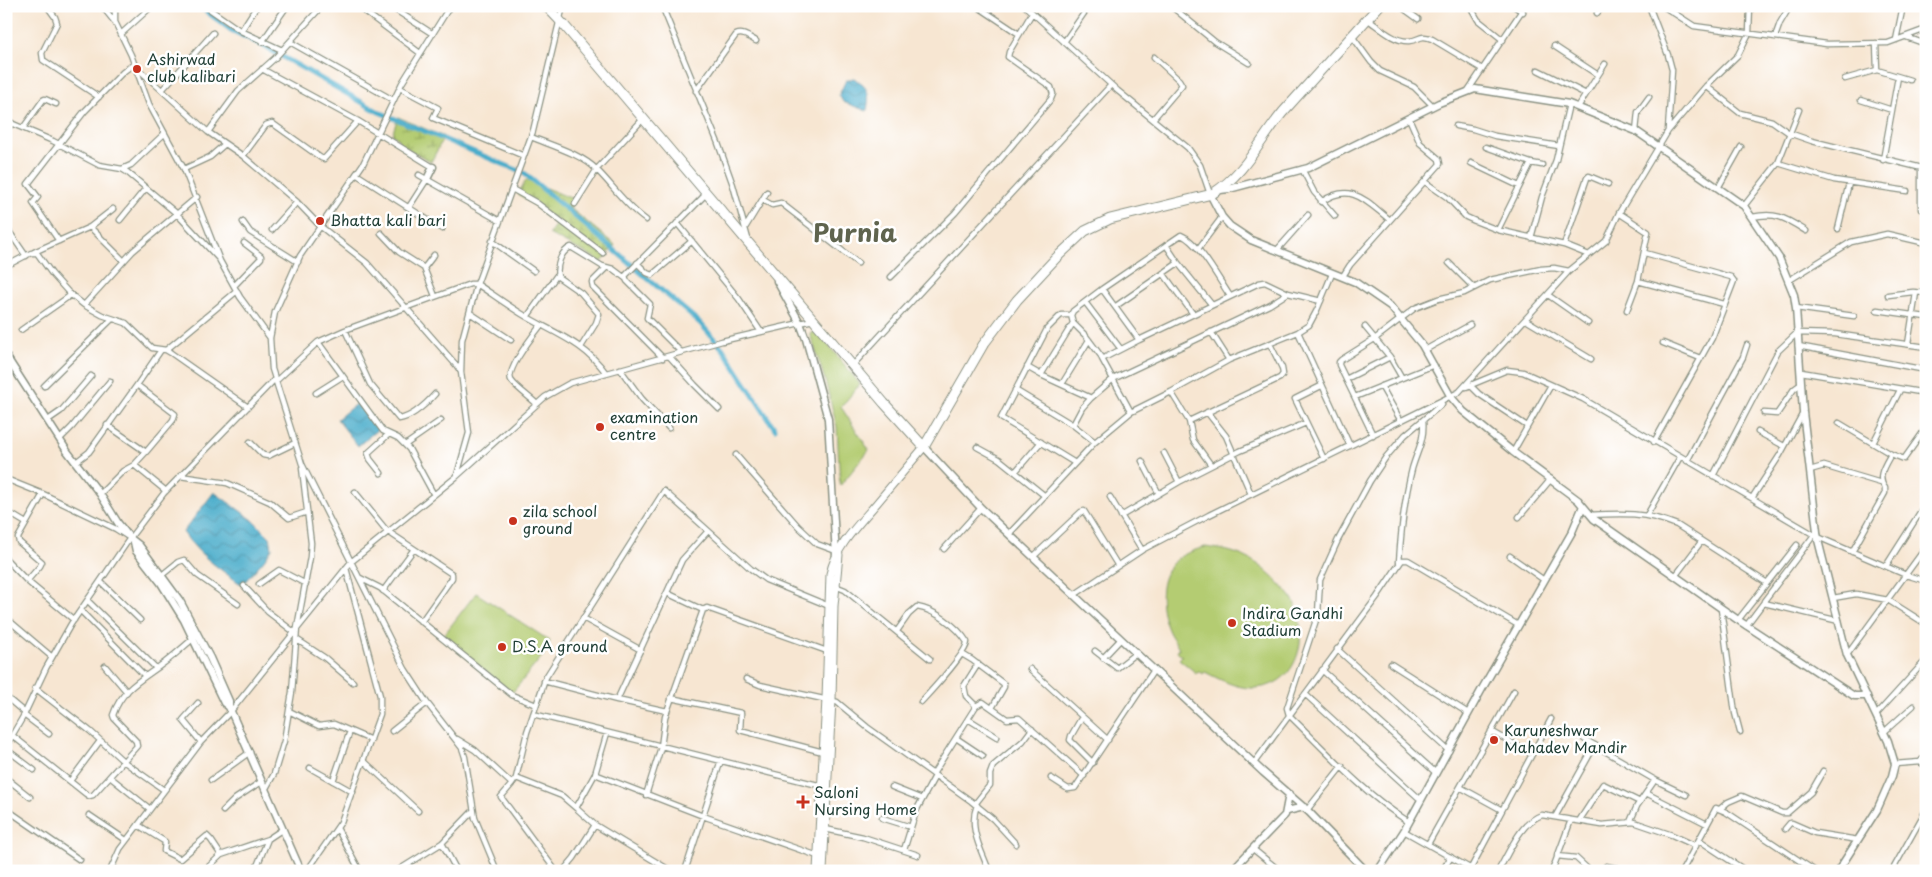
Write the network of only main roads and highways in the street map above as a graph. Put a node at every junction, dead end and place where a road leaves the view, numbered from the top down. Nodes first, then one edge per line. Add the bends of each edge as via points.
1 (546, 6) edge
2 (551, 6) edge
3 (1379, 6) edge
4 (561, 22) junction
5 (924, 447) junction
6 (838, 551) junction
7 (829, 699) junction
8 (817, 871) edge
9 (823, 871) edge

1 - 4 highway
2 - 4 highway
3 - 5 highway via 1283,112 1241,171 1226,185 1210,194 1110,219 1085,231 1056,258 1017,300 989,338
4 - 5 highway
5 - 6 main road
6 - 7 main road
6 - 7 main road via 830,574
7 - 8 main road
7 - 9 main road

